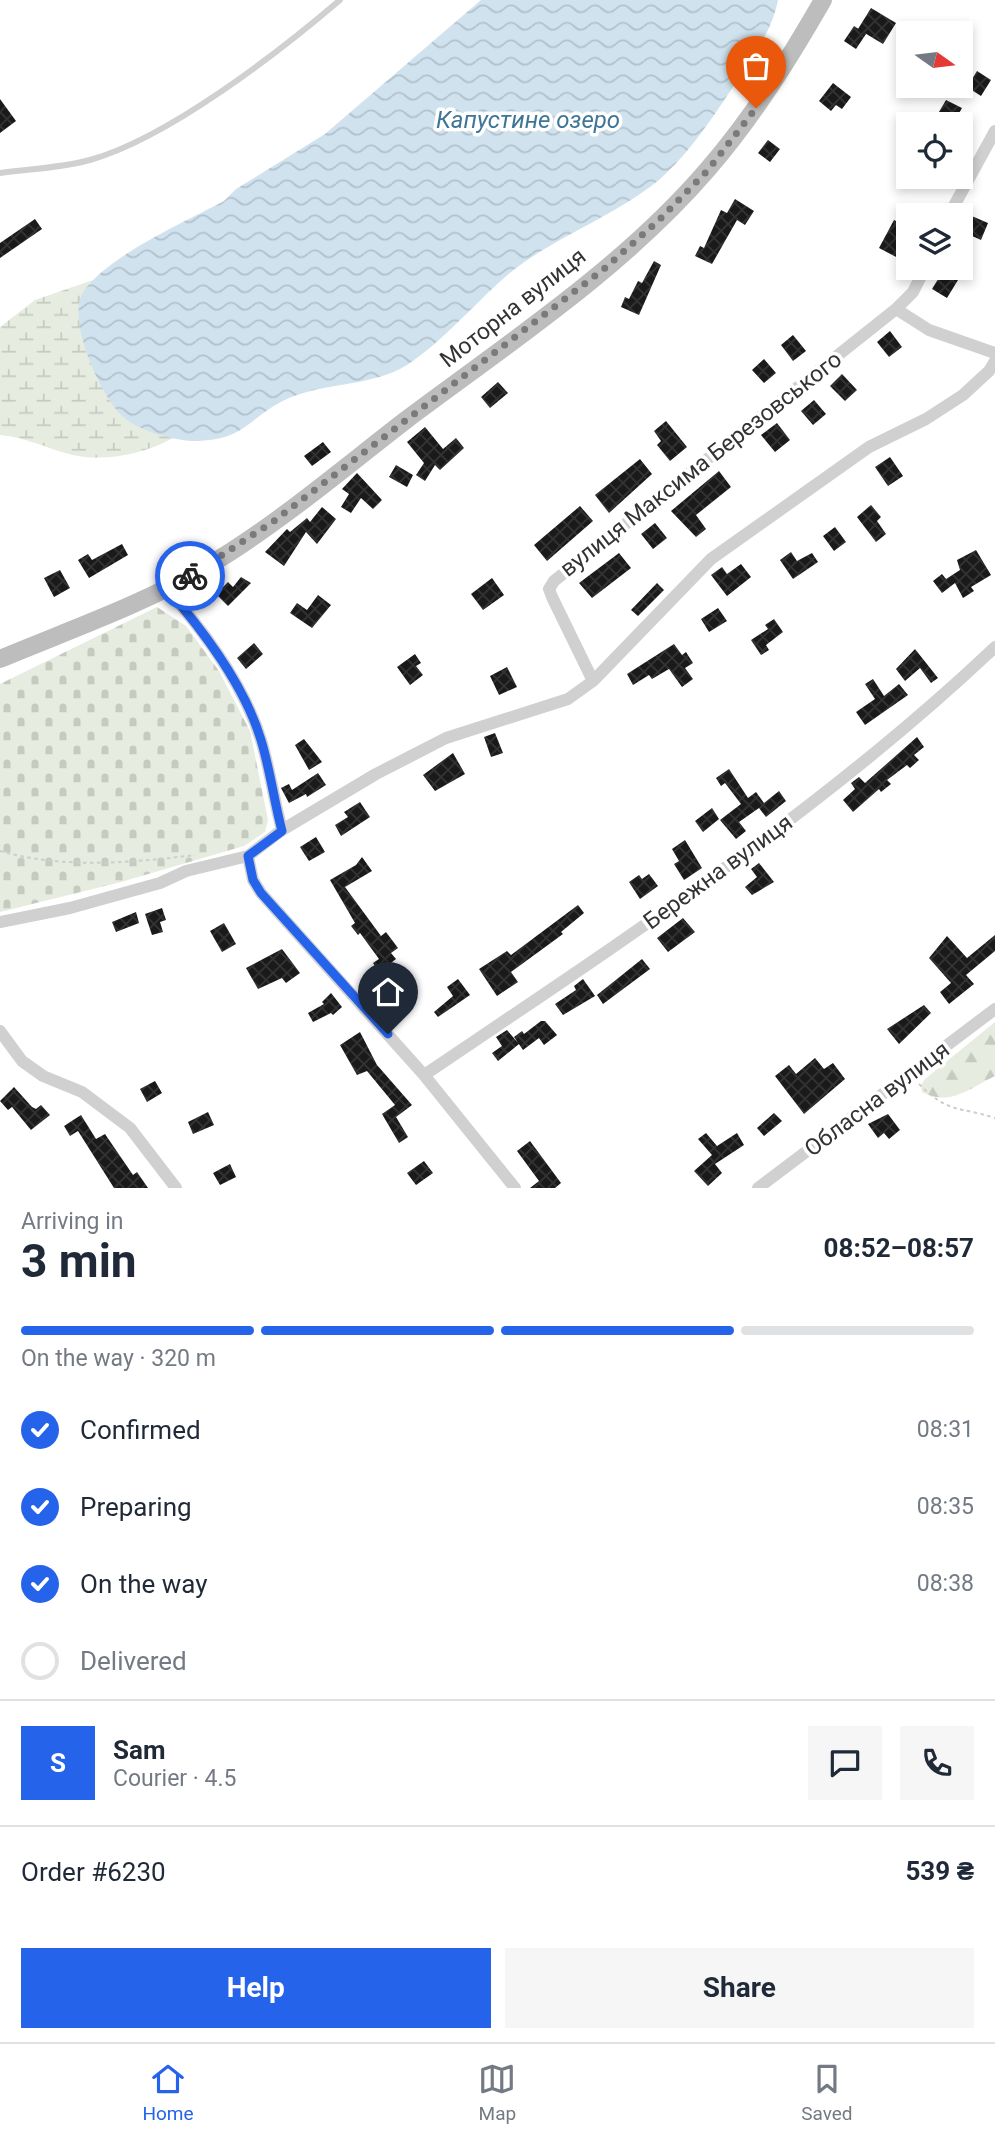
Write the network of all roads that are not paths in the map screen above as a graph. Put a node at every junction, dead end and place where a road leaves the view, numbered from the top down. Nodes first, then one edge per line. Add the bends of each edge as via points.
1 (340, 0) edge
2 (823, 0) edge
3 (995, 131) edge
4 (0, 173) edge
5 (956, 203) edge
6 (919, 280) edge
7 (896, 309) junction
8 (995, 353) edge
9 (995, 361) edge
10 (166, 588) junction
11 (995, 648) edge
12 (0, 659) edge
13 (593, 681) junction
14 (282, 831) junction
15 (248, 856) junction
16 (0, 922) edge
17 (995, 1009) edge
18 (0, 1031) edge
19 (424, 1075) junction
20 (176, 1188) edge
21 (514, 1188) edge
22 (758, 1188) edge

1 - 4 lane via 244,75 155,132 90,160
2 - 10 street, Моторна вулиця via 756,108 708,170 649,229 512,342 274,521
3 - 5 street
6 - 7 street, вулиця Максима Березовського
7 - 8 street via 929,330
7 - 13 street, вулиця Максима Березовського via 554,581 549,589 552,597
9 - 13 street via 963,395 869,447 711,559
10 - 12 street, Моторна вулиця
10 - 14 street via 222,662 249,713 261,740
11 - 19 street, Бережна вулиця via 795,816 674,905
13 - 14 street via 568,699 446,738
14 - 15 street
15 - 16 street via 70,908
15 - 19 street via 261,893
17 - 22 street, Обласна вулиця
18 - 20 street via 22,1061 43,1076 82,1092 130,1128
19 - 21 street

